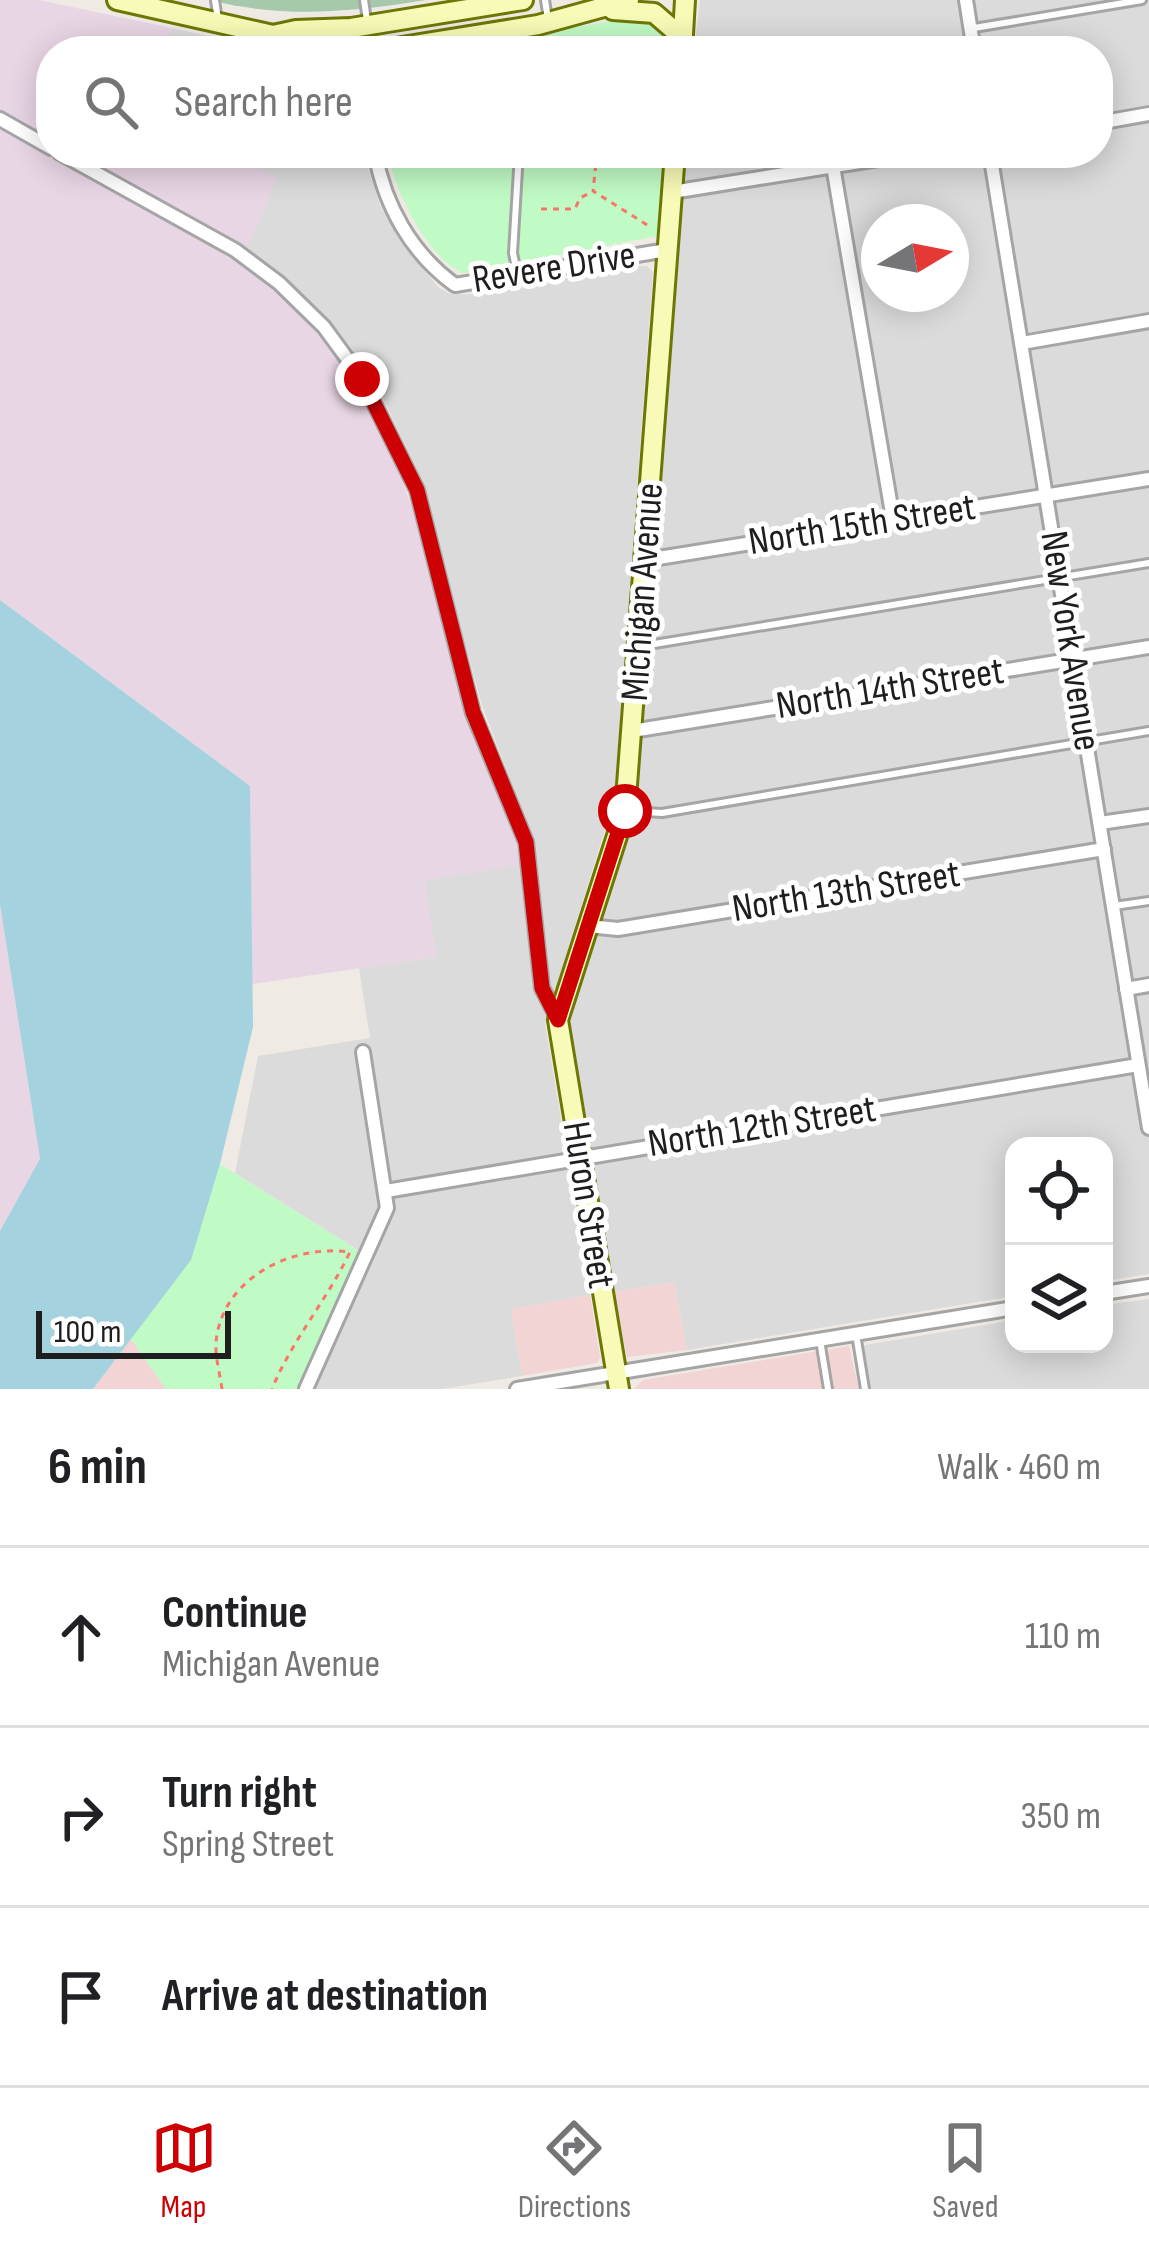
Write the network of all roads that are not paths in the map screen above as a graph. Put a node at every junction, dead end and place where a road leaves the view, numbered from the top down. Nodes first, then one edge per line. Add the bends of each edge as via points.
1 (116, 0) edge
2 (215, 0) edge
3 (364, 0) edge
4 (523, 0) edge
5 (545, 0) edge
6 (629, 0) edge
7 (686, 0) edge
8 (966, 0) edge
9 (1142, 0) edge
10 (596, 9) junction
11 (219, 23) junction
12 (548, 23) junction
13 (360, 26) junction
14 (970, 28) junction
15 (273, 35) joint
16 (359, 36) edge
17 (469, 36) edge
18 (674, 36) edge
19 (683, 36) edge
20 (971, 36) edge
21 (1149, 114) edge
22 (0, 119) edge
23 (1113, 120) edge
24 (36, 139) edge
25 (87, 168) edge
26 (379, 168) edge
27 (518, 168) edge
28 (674, 168) edge
29 (821, 168) edge
30 (833, 168) edge
31 (993, 168) edge
32 (672, 192) junction
33 (667, 250) junction
34 (517, 276) junction
35 (1149, 321) edge
36 (1022, 343) junction
37 (1149, 479) edge
38 (1047, 495) junction
39 (893, 519) junction
40 (646, 560) junction
41 (1149, 563) edge
42 (1060, 578) junction
43 (639, 646) junction
44 (1149, 647) edge
45 (1073, 659) junction
46 (632, 731) junction
47 (1149, 731) edge
48 (1087, 741) junction
49 (625, 811) junction
50 (1149, 816) edge
51 (1100, 823) junction
52 (1104, 849) junction
53 (1149, 901) edge
54 (1114, 906) junction
55 (588, 926) junction
56 (1149, 985) edge
57 (1126, 989) junction
58 (558, 1020) junction
59 (363, 1052) dead end
60 (1138, 1065) junction
61 (1149, 1128) edge
62 (580, 1157) junction
63 (386, 1191) junction
64 (1149, 1286) edge
65 (1113, 1292) edge
66 (1005, 1309) edge
67 (856, 1334) junction
68 (820, 1340) junction
69 (617, 1381) edge
70 (306, 1389) edge
71 (517, 1389) edge
72 (828, 1389) edge
73 (865, 1389) edge

1 - 11 street
2 - 11 lane
3 - 13 lane
4 - 13 street
5 - 12 lane
6 - 10 street
7 - 19 street
8 - 14 street
9 - 14 lane
10 - 12 street
10 - 18 street via 655,13
11 - 15 street
12 - 17 street
13 - 15 street
13 - 16 street
14 - 20 street
21 - 23 street
22 - 24 street
25 - 58 street via 265,272 324,327 362,379 417,490 473,712 526,842 542,988
26 - 34 street, Revere Drive via 389,203 433,269 455,285
27 - 34 lane
28 - 32 street, Michigan Avenue
29 - 32 street
30 - 39 street
31 - 36 street, New York Avenue
32 - 33 street, Michigan Avenue
33 - 34 street, Revere Drive
33 - 40 street, Michigan Avenue
35 - 36 street
36 - 38 street, New York Avenue
37 - 38 street, North 15th Street
38 - 39 street, North 15th Street
38 - 42 street, New York Avenue
39 - 40 street, North 15th Street
40 - 43 street, Michigan Avenue
41 - 42 lane
42 - 43 lane
42 - 45 street, New York Avenue
43 - 46 street, Michigan Avenue
44 - 45 street, North 14th Street
45 - 46 street, North 14th Street
45 - 48 street, New York Avenue
46 - 49 street, Michigan Avenue
47 - 48 lane
48 - 49 lane via 662,814
48 - 51 street, New York Avenue
49 - 55 street, Michigan Avenue
50 - 51 street
51 - 52 street, New York Avenue
52 - 54 street, New York Avenue
52 - 55 street, North 13th Street via 618,929
53 - 54 lane
54 - 57 street, New York Avenue
55 - 58 street, Michigan Avenue
56 - 57 street
57 - 60 street, New York Avenue
58 - 62 street, Huron Street
59 - 63 street
60 - 61 street, New York Avenue
60 - 62 street, North 12th Street
62 - 63 street, North 12th Street
62 - 69 street, Huron Street
63 - 70 street via 387,1208
64 - 65 street
66 - 67 street
67 - 68 street
67 - 73 lane
68 - 69 street
68 - 72 lane
69 - 71 street

